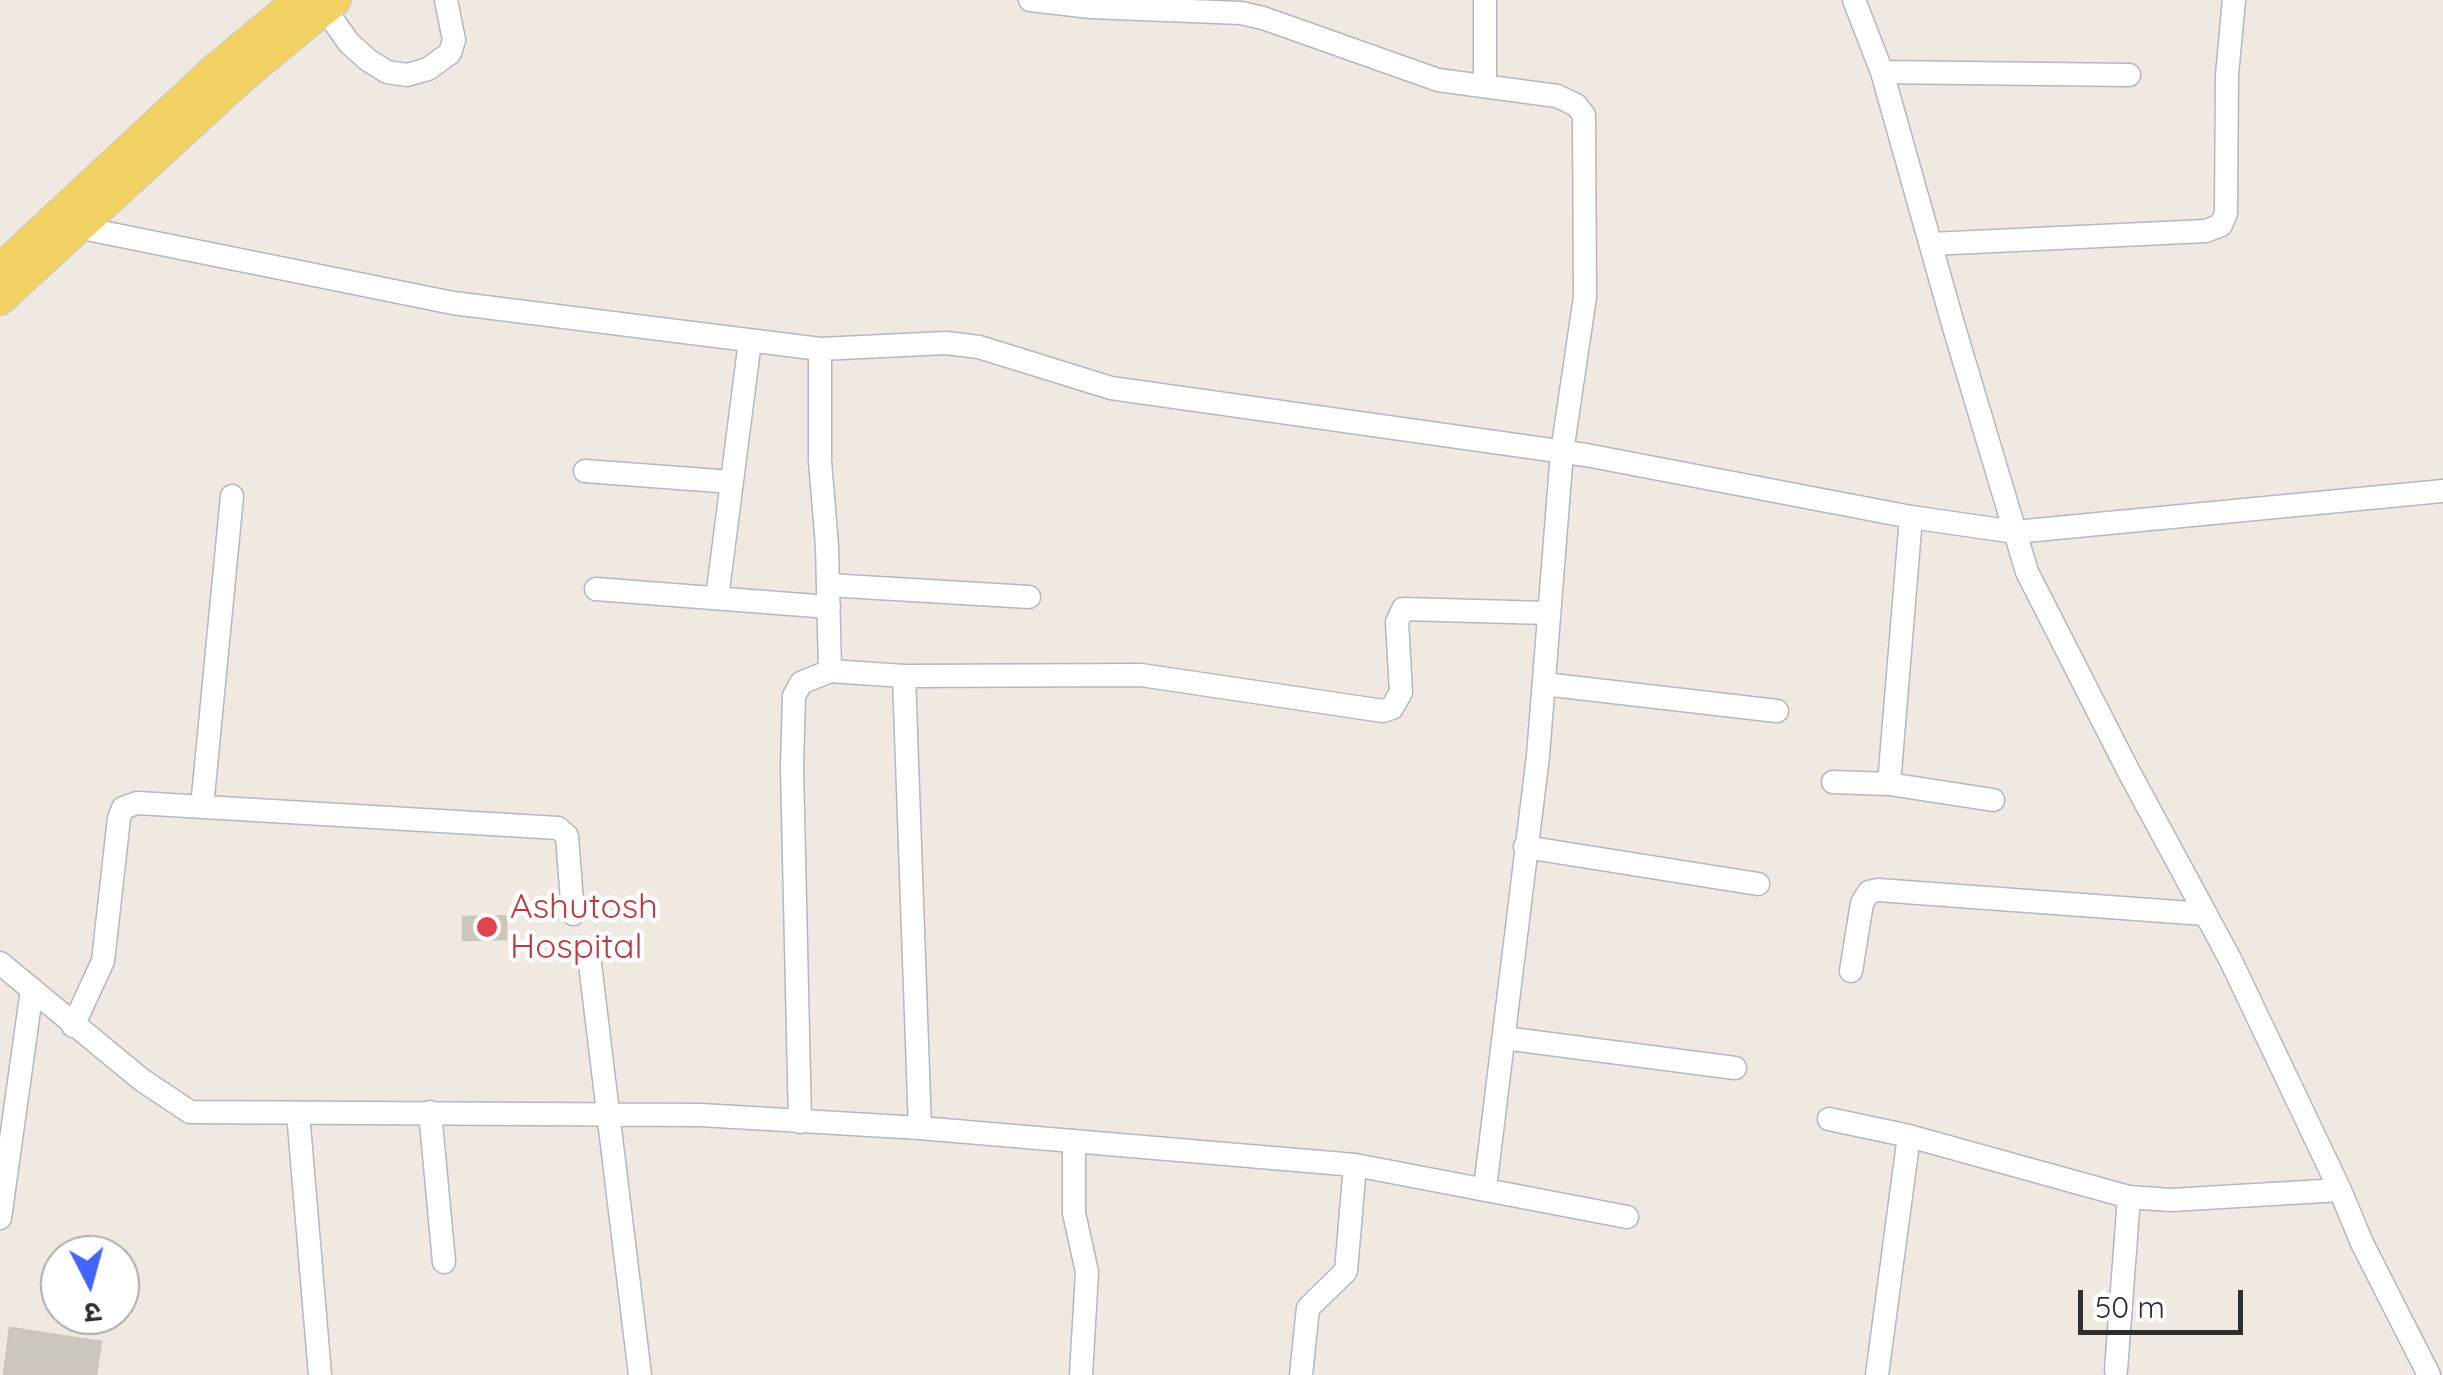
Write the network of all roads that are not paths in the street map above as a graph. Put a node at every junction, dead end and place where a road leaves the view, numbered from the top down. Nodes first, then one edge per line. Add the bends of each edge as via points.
1 (446, 0) edge
2 (1030, 0) edge
3 (1484, 0) edge
4 (1854, 0) edge
5 (2234, 0) edge
6 (307, 7) edge
7 (1882, 72) junction
8 (2129, 75) dead end
9 (1485, 86) junction
10 (77, 228) junction
11 (1931, 244) junction
12 (0, 269) edge
13 (0, 300) edge
14 (750, 341) junction
15 (820, 349) junction
16 (1562, 452) junction
17 (586, 470) dead end
18 (732, 482) junction
19 (2443, 491) edge
20 (232, 496) dead end
21 (1911, 518) junction
22 (2015, 532) junction
23 (596, 589) dead end
24 (828, 596) junction
25 (1029, 597) dead end
26 (716, 598) junction
27 (1548, 613) junction
28 (830, 670) junction
29 (904, 676) junction
30 (1544, 684) junction
31 (1777, 711) dead end
32 (1834, 782) dead end
33 (1889, 784) junction
34 (1993, 800) dead end
35 (202, 807) junction
36 (1525, 847) junction
37 (1758, 884) dead end
38 (573, 914) dead end
39 (2204, 914) junction
40 (589, 956) dead end
41 (0, 963) edge
42 (1851, 972) dead end
43 (32, 989) junction
44 (73, 1026) junction
45 (1504, 1038) junction
46 (1735, 1068) dead end
47 (430, 1112) junction
48 (298, 1113) junction
49 (608, 1113) junction
50 (1829, 1118) dead end
51 (800, 1122) junction
52 (920, 1128) junction
53 (1909, 1136) junction
54 (1074, 1141) junction
55 (1355, 1165) junction
56 (1485, 1188) junction
57 (2340, 1190) junction
58 (2130, 1197) junction
59 (1627, 1217) dead end
60 (0, 1218) edge
61 (444, 1262) dead end
62 (2116, 1370) dead end
63 (2433, 1370) edge
64 (320, 1375) edge
65 (640, 1375) edge
66 (1081, 1375) edge
67 (1301, 1375) edge
68 (1877, 1375) edge

1 - 6 street via 450,53 406,75 368,60
2 - 9 street via 1241,13 1438,80
3 - 9 street
4 - 7 street
5 - 11 street via 2222,226
6 - 10 main road
6 - 12 main road via 216,68
7 - 8 street
7 - 11 street
9 - 16 street via 1557,96 1584,116 1585,297
10 - 13 main road
10 - 14 street via 453,303
11 - 22 street
14 - 15 street
14 - 18 street
15 - 16 street via 962,345 1112,388
15 - 24 street
16 - 21 street
16 - 27 street
17 - 18 street
18 - 26 street
19 - 22 street
20 - 35 street
21 - 22 street
21 - 33 street
22 - 39 street via 2027,572
23 - 26 street
24 - 25 street
24 - 26 street
24 - 28 street
27 - 29 street via 1403,609 1397,622 1401,692 1383,711 1141,676
27 - 30 street
28 - 29 street
28 - 51 street via 801,683 794,696
29 - 52 street
30 - 31 street
30 - 36 street
32 - 33 street
33 - 34 street
35 - 38 street via 558,828 568,836
35 - 44 street via 123,808 103,961
36 - 37 street
36 - 45 street
39 - 42 street via 1878,890 1862,903
39 - 57 street
40 - 49 street
41 - 43 street
43 - 44 street
43 - 60 street
44 - 48 street via 190,1112
45 - 46 street
45 - 56 street
47 - 48 street
47 - 49 street
47 - 61 street
48 - 64 street
49 - 51 street
49 - 65 street
50 - 53 street
51 - 52 street
52 - 54 street
53 - 58 street
53 - 68 street
54 - 55 street
54 - 66 street via 1074,1213 1087,1272
55 - 56 street
55 - 67 street via 1346,1271 1308,1308
56 - 59 street
57 - 58 street
57 - 63 street
58 - 62 street

